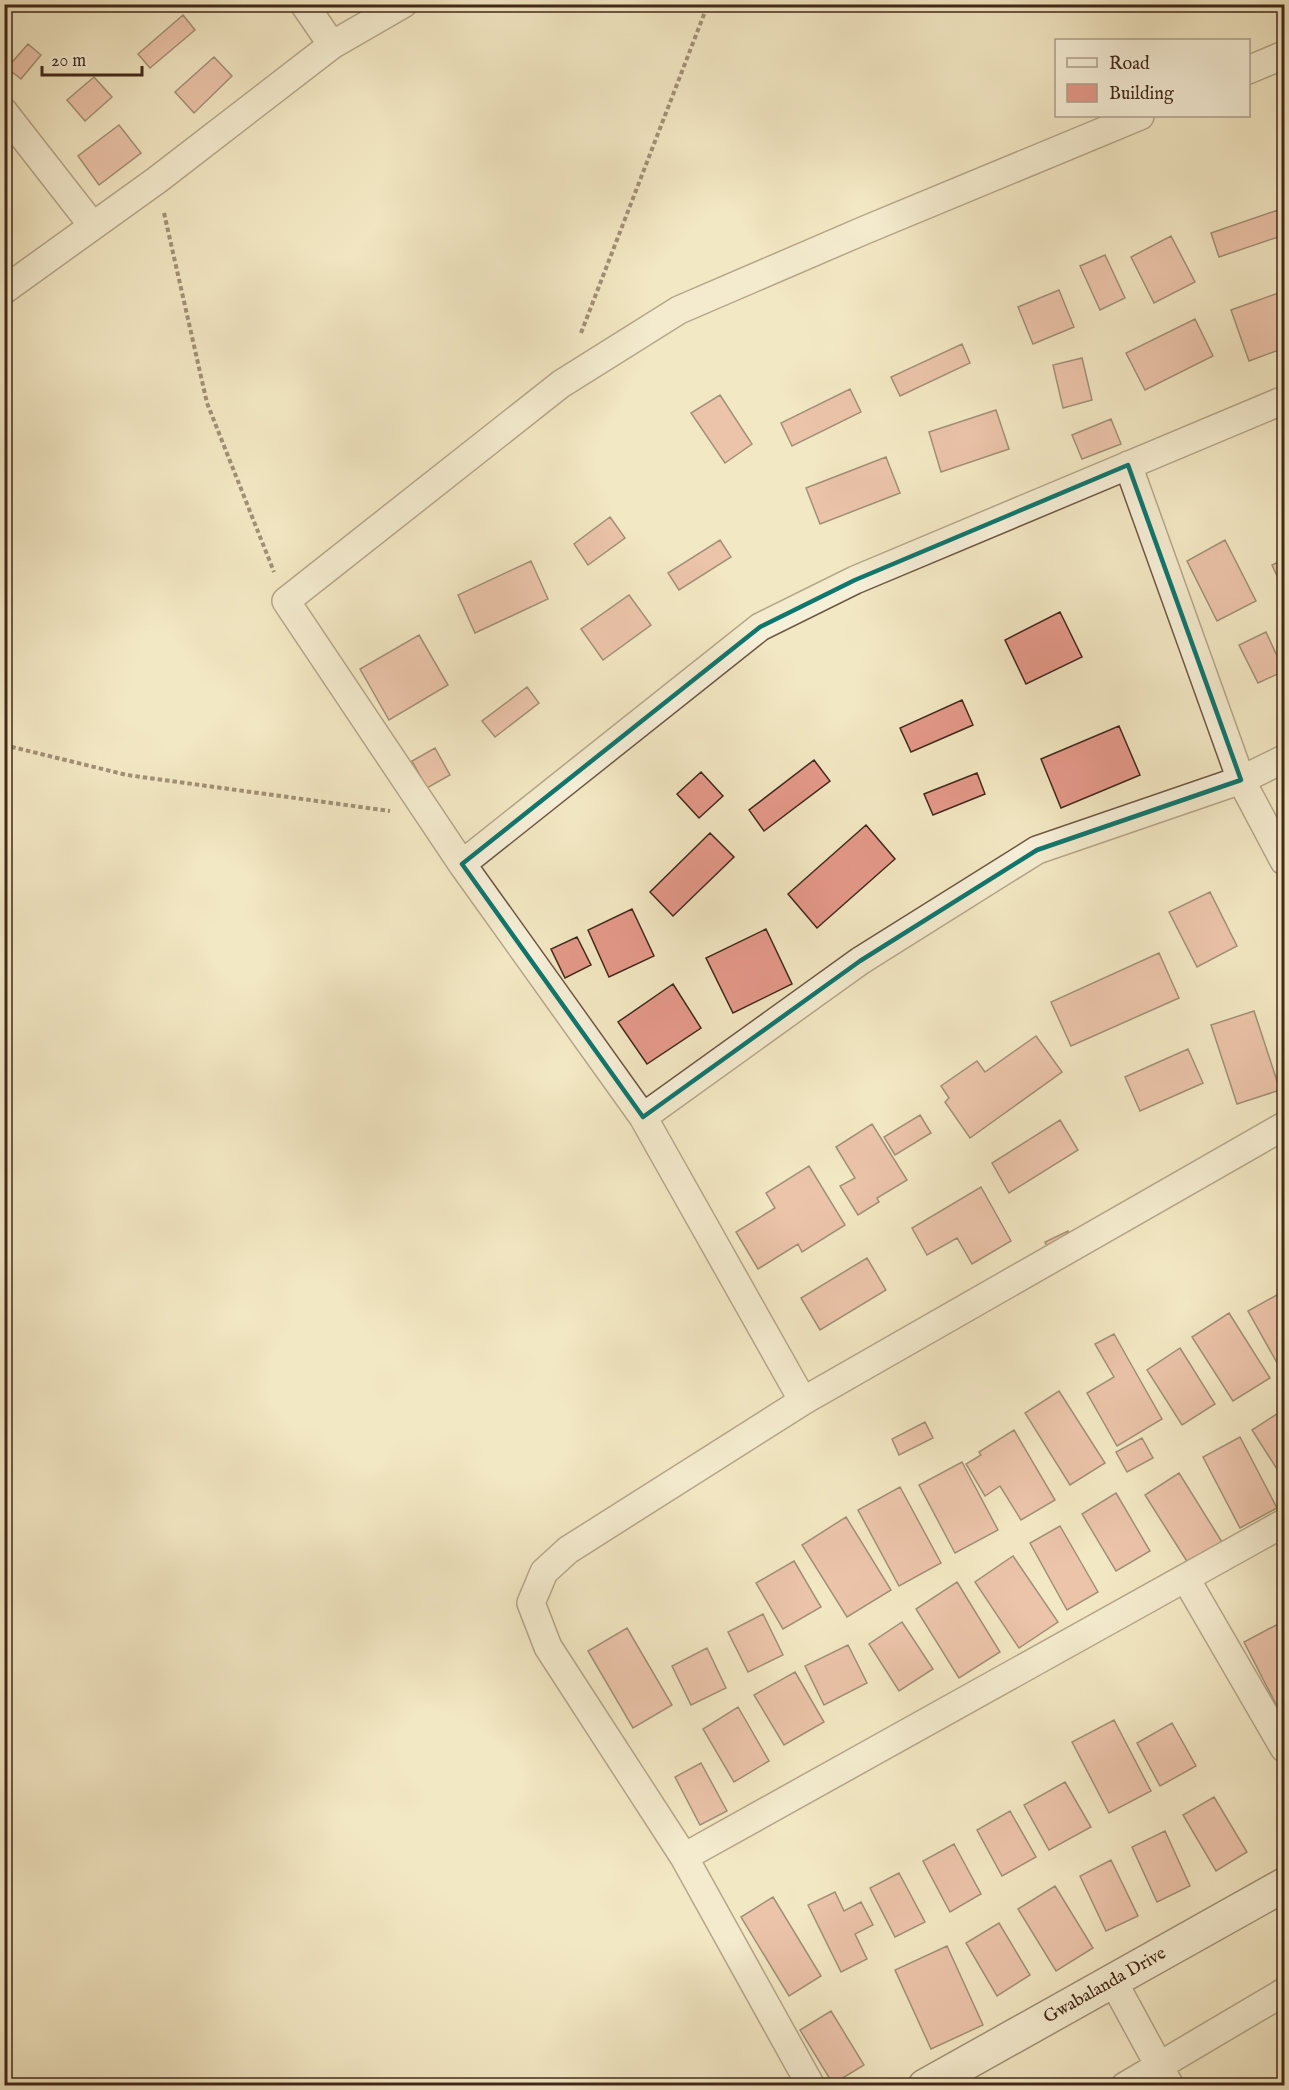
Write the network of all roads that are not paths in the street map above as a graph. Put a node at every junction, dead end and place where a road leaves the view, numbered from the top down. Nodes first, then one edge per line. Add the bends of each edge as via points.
1 (304, 4) edge
2 (403, 4) edge
3 (332, 45) junction
4 (1284, 55) edge
5 (1250, 69) edge
6 (4, 112) edge
7 (1138, 117) edge
8 (93, 226) junction
9 (4, 290) edge
10 (1284, 400) edge
11 (1128, 465) junction
12 (1284, 759) edge
13 (1242, 780) junction
14 (1284, 861) edge
15 (462, 864) junction
16 (644, 1118) junction
17 (1284, 1126) edge
18 (803, 1401) junction
19 (1284, 1523) edge
20 (1186, 1579) junction
21 (1284, 1748) edge
22 (684, 1857) junction
23 (1284, 1885) edge
24 (1113, 1981) junction
25 (1284, 1992) edge
26 (1164, 2076) edge
27 (811, 2085) edge
28 (925, 2085) edge
29 (1125, 2085) edge

1 - 3 street
2 - 3 street
3 - 8 street
4 - 5 street
6 - 8 street
7 - 15 street via 679,310 561,384 286,601
8 - 9 street
10 - 11 street
11 - 13 street
11 - 15 street via 855,580 760,627
12 - 13 street
13 - 14 street
13 - 16 street via 1036,850 860,962
15 - 16 street
16 - 18 street
17 - 18 street
18 - 22 street via 568,1550 544,1572 531,1603 548,1647
19 - 20 street
20 - 21 street
20 - 22 street
22 - 27 street
23 - 24 street, Gwabalanda Drive
24 - 26 street
24 - 28 street, Gwabalanda Drive
25 - 26 street
26 - 29 street

